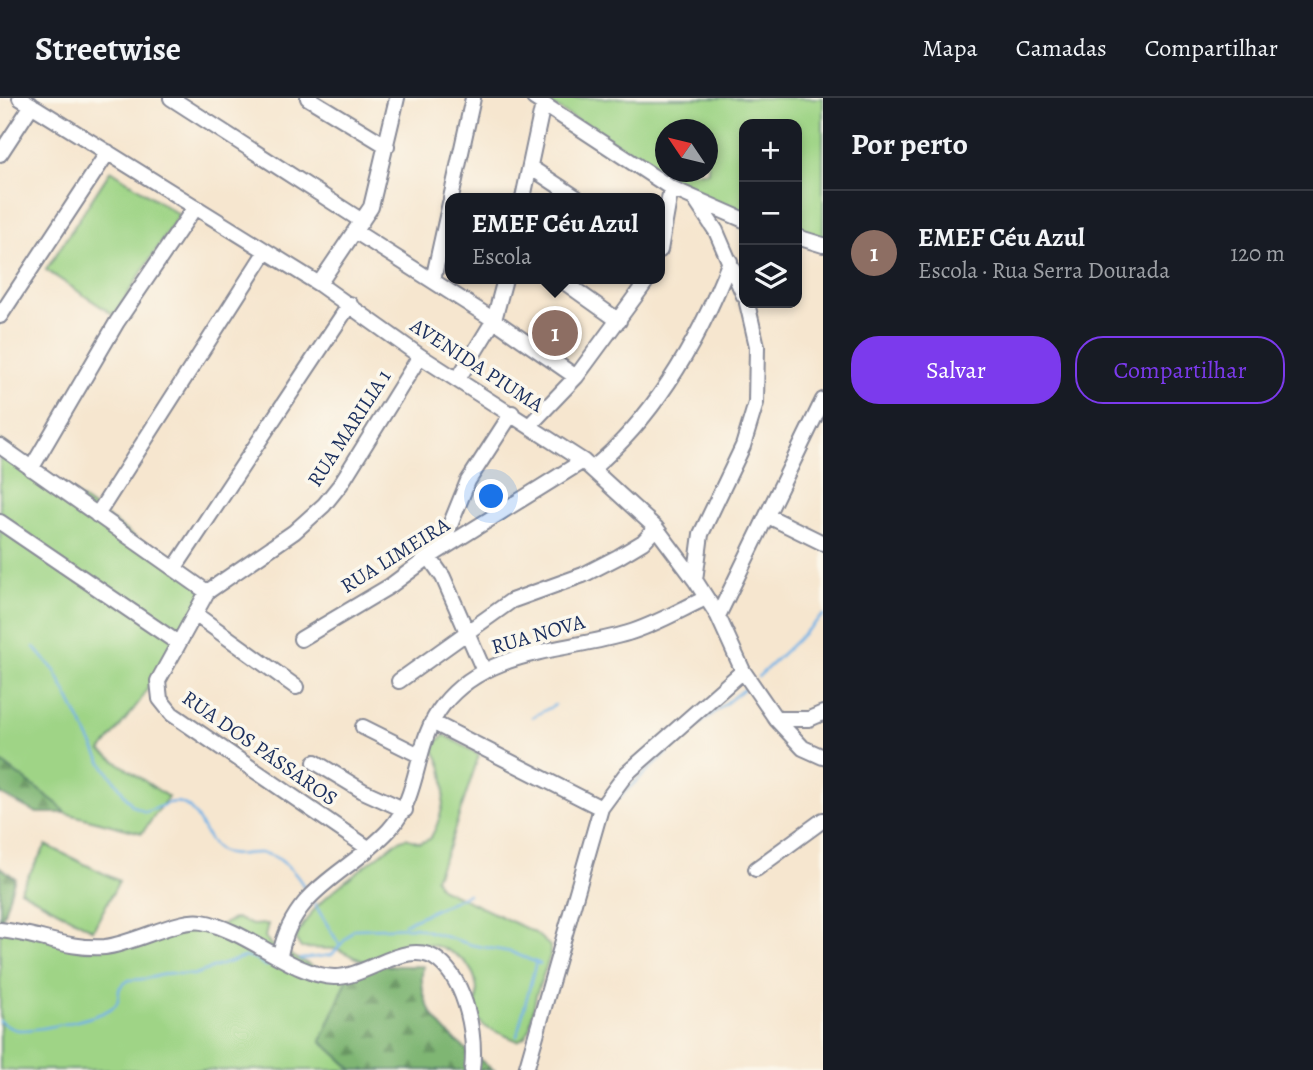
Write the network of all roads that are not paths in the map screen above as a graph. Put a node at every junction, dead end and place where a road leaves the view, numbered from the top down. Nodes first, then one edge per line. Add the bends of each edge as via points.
1 (171, 98) edge
2 (308, 98) edge
3 (397, 98) edge
4 (473, 98) edge
5 (26, 101) edge
6 (539, 101) edge
7 (387, 146) junction
8 (108, 152) junction
9 (0, 154) edge
10 (530, 167) junction
11 (671, 188) junction
12 (453, 193) edge
13 (524, 193) edge
14 (569, 193) edge
15 (693, 198) junction
16 (195, 207) junction
17 (739, 218) edge
18 (665, 222) edge
19 (359, 227) junction
20 (445, 227) edge
21 (802, 239) edge
22 (822, 247) edge
23 (266, 251) junction
24 (730, 261) junction
25 (433, 280) junction
26 (320, 284) junction
27 (504, 284) edge
28 (568, 284) edge
29 (645, 284) edge
30 (739, 284) edge
31 (350, 304) junction
32 (748, 308) edge
33 (0, 316) edge
34 (494, 320) junction
35 (619, 321) junction
36 (420, 356) junction
37 (576, 377) junction
38 (458, 379) junction
39 (823, 400) edge
40 (512, 413) junction
41 (530, 425) junction
42 (0, 446) edge
43 (587, 465) junction
44 (31, 469) junction
45 (97, 515) junction
46 (768, 516) junction
47 (0, 522) edge
48 (656, 528) junction
49 (823, 543) edge
50 (434, 553) junction
51 (174, 569) junction
52 (695, 580) junction
53 (207, 592) junction
54 (706, 597) junction
55 (195, 614) junction
56 (718, 616) junction
57 (465, 632) junction
58 (301, 639) dead end
59 (178, 643) junction
60 (484, 671) junction
61 (743, 671) junction
62 (399, 681) dead end
63 (296, 687) dead end
64 (823, 713) edge
65 (776, 719) junction
66 (432, 722) junction
67 (363, 727) dead end
68 (419, 755) junction
69 (823, 757) edge
70 (315, 762) dead end
71 (601, 808) junction
72 (405, 810) junction
73 (823, 820) edge
74 (368, 848) junction
75 (756, 869) dead end
76 (0, 921) edge
77 (0, 930) edge
78 (16, 932) junction
79 (280, 955) junction
80 (472, 1070) edge
81 (526, 1070) edge

1 - 19 street
2 - 7 street
3 - 7 street
4 - 12 street
5 - 8 street, AVENIDA PIUMA
5 - 9 street
6 - 10 street
6 - 11 street
7 - 19 street via 371,207
8 - 16 street, AVENIDA PIUMA
8 - 33 street
10 - 13 street
10 - 14 street
11 - 15 street
11 - 18 street
15 - 17 street
15 - 24 street via 716,230
16 - 23 street, AVENIDA PIUMA
16 - 44 street via 117,322
19 - 25 street
19 - 26 street
20 - 25 street
21 - 22 street
23 - 26 street, AVENIDA PIUMA
23 - 45 street
24 - 30 street
24 - 43 street, RUA LIMEIRA via 712,308 680,365 636,424
25 - 34 street
26 - 31 street, AVENIDA PIUMA
27 - 34 street
28 - 35 street
29 - 35 street
31 - 36 street, AVENIDA PIUMA
31 - 51 street
32 - 52 street via 757,346 757,403 743,446 701,534
34 - 37 street
34 - 38 street
35 - 37 street
36 - 38 street, AVENIDA PIUMA
36 - 53 street, RUA MARILIA 1 via 324,505 294,532
37 - 41 street
38 - 40 street, AVENIDA PIUMA
39 - 46 street
40 - 41 street, AVENIDA PIUMA
40 - 50 street via 468,481
41 - 43 street, AVENIDA PIUMA
42 - 44 street
43 - 48 street, AVENIDA PIUMA
43 - 50 street, RUA LIMEIRA
44 - 45 street
45 - 51 street
46 - 49 street
46 - 56 street
47 - 59 street
48 - 52 street, AVENIDA PIUMA
48 - 57 street via 618,557 511,601
50 - 57 street
50 - 58 street, RUA LIMEIRA via 390,586
51 - 53 street
52 - 54 street, AVENIDA PIUMA
53 - 55 street, RUA DOS PÁSSAROS
54 - 56 street, AVENIDA PIUMA
54 - 60 street, RUA NOVA via 626,634 546,649
55 - 59 street, RUA DOS PÁSSAROS
55 - 63 street
56 - 61 street, AVENIDA PIUMA
57 - 60 street
57 - 62 street
59 - 74 street, RUA DOS PÁSSAROS via 158,681 164,706
60 - 66 street, RUA NOVA via 455,691
61 - 65 street, AVENIDA PIUMA
61 - 71 street via 626,774
64 - 65 street via 809,719
65 - 69 street, AVENIDA PIUMA via 803,748
66 - 68 street, RUA NOVA
66 - 71 street
67 - 68 street
68 - 72 street, RUA NOVA
70 - 72 street, RUA DOS PÁSSAROS
71 - 81 street
72 - 74 street, RUA NOVA
73 - 75 street
74 - 79 street, RUA NOVA via 306,899 288,927
76 - 78 street
77 - 78 street
78 - 79 street via 102,947 183,924 207,923
79 - 80 street via 313,973 335,977 363,972 412,952 439,961 452,976 466,1011

